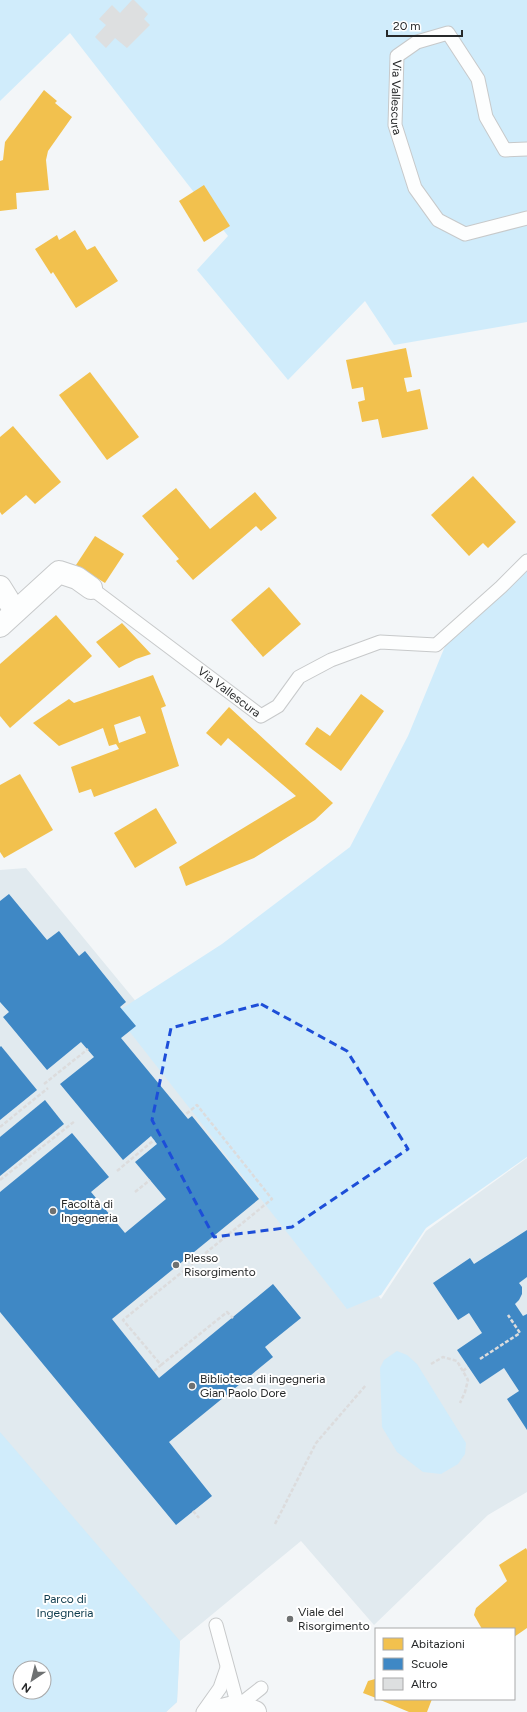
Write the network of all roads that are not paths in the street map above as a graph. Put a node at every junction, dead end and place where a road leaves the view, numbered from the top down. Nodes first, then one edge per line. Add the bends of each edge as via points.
1 (527, 149) edge
2 (527, 218) edge
3 (527, 561) edge
4 (0, 587) edge
5 (91, 588) joint
6 (7, 618) edge
7 (216, 1625) dead end
8 (227, 1668) junction
9 (261, 1688) dead end
10 (246, 1709) edge
11 (203, 1712) edge
12 (214, 1712) edge

1 - 2 lane, Via Vallescura via 505,150 486,117 478,79 448,33 416,42 397,56 395,125 415,188 438,220 465,234
3 - 5 lane, Via Vallescura via 436,645 380,642 331,660 299,677 278,706 261,716
4 - 6 street, Via Vallescura
5 - 6 street, Via Vallescura via 77,578 59,572
7 - 8 lane
8 - 10 lane
8 - 11 lane via 220,1688
9 - 10 lane
10 - 12 street

